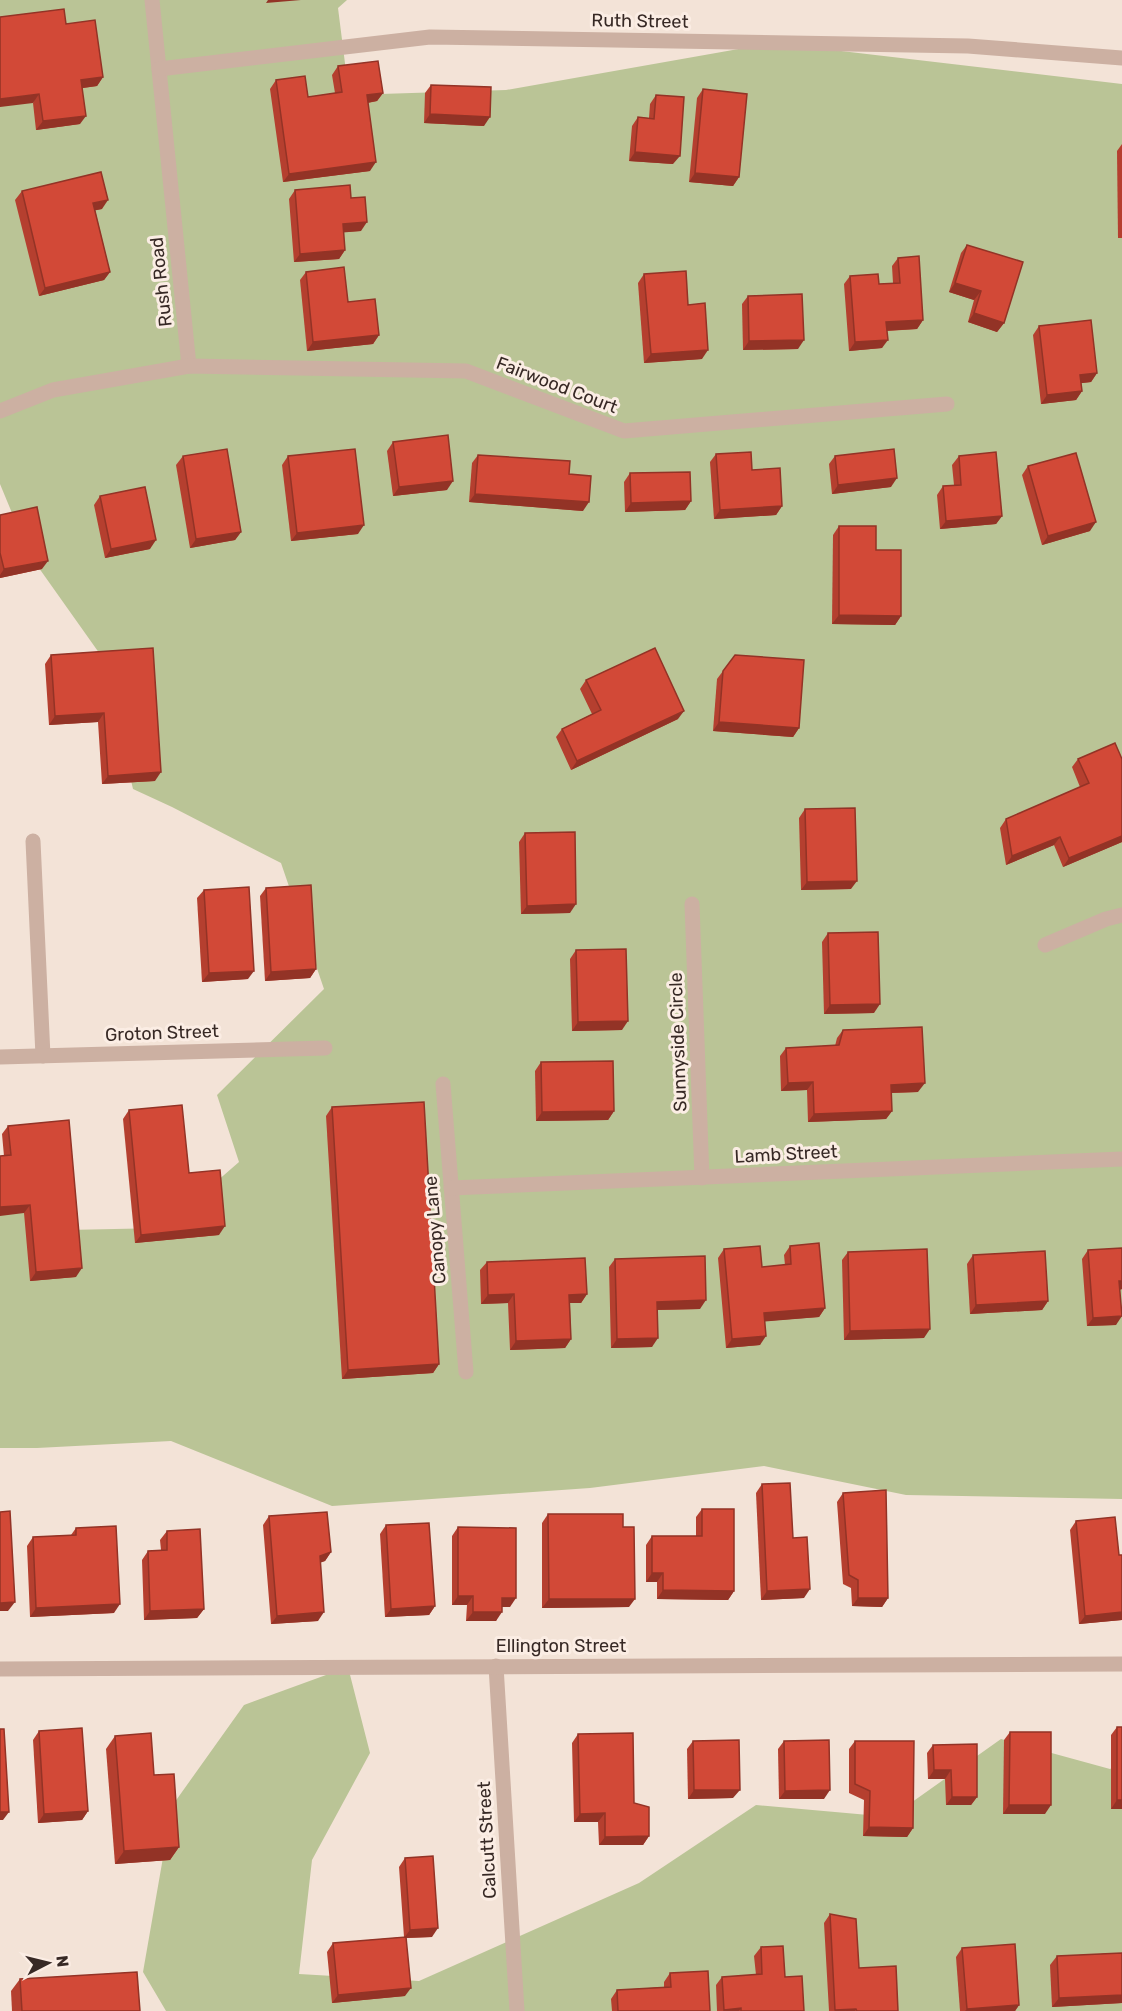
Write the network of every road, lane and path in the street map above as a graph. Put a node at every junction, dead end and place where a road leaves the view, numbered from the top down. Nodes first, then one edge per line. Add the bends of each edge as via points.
1 (152, 0) edge
2 (1122, 57) edge
3 (159, 69) junction
4 (189, 366) junction
5 (947, 404) dead end
6 (0, 411) edge
7 (33, 841) dead end
8 (692, 904) dead end
9 (1122, 915) edge
10 (1045, 945) dead end
11 (325, 1048) dead end
12 (43, 1056) junction
13 (0, 1057) edge
14 (443, 1084) dead end
15 (1122, 1159) edge
16 (702, 1178) junction
17 (451, 1188) junction
18 (466, 1372) dead end
19 (1122, 1664) edge
20 (496, 1666) junction
21 (0, 1669) edge
22 (517, 2011) edge

1 - 3 street, Rush Road
2 - 3 street, Ruth Street via 968,46 429,38
3 - 4 street, Rush Road
4 - 5 street, Fairwood Court via 466,371 624,431
4 - 6 street via 53,390
7 - 12 street
8 - 16 street, Sunnyside Circle
9 - 10 street
11 - 12 street, Groton Street
12 - 13 street, Groton Street
14 - 17 street, Canopy Lane
15 - 16 street, Lamb Street
16 - 17 street, Lamb Street
17 - 18 street, Canopy Lane
19 - 20 street, Ellington Street
20 - 21 street, Ellington Street
20 - 22 street, Calcutt Street

